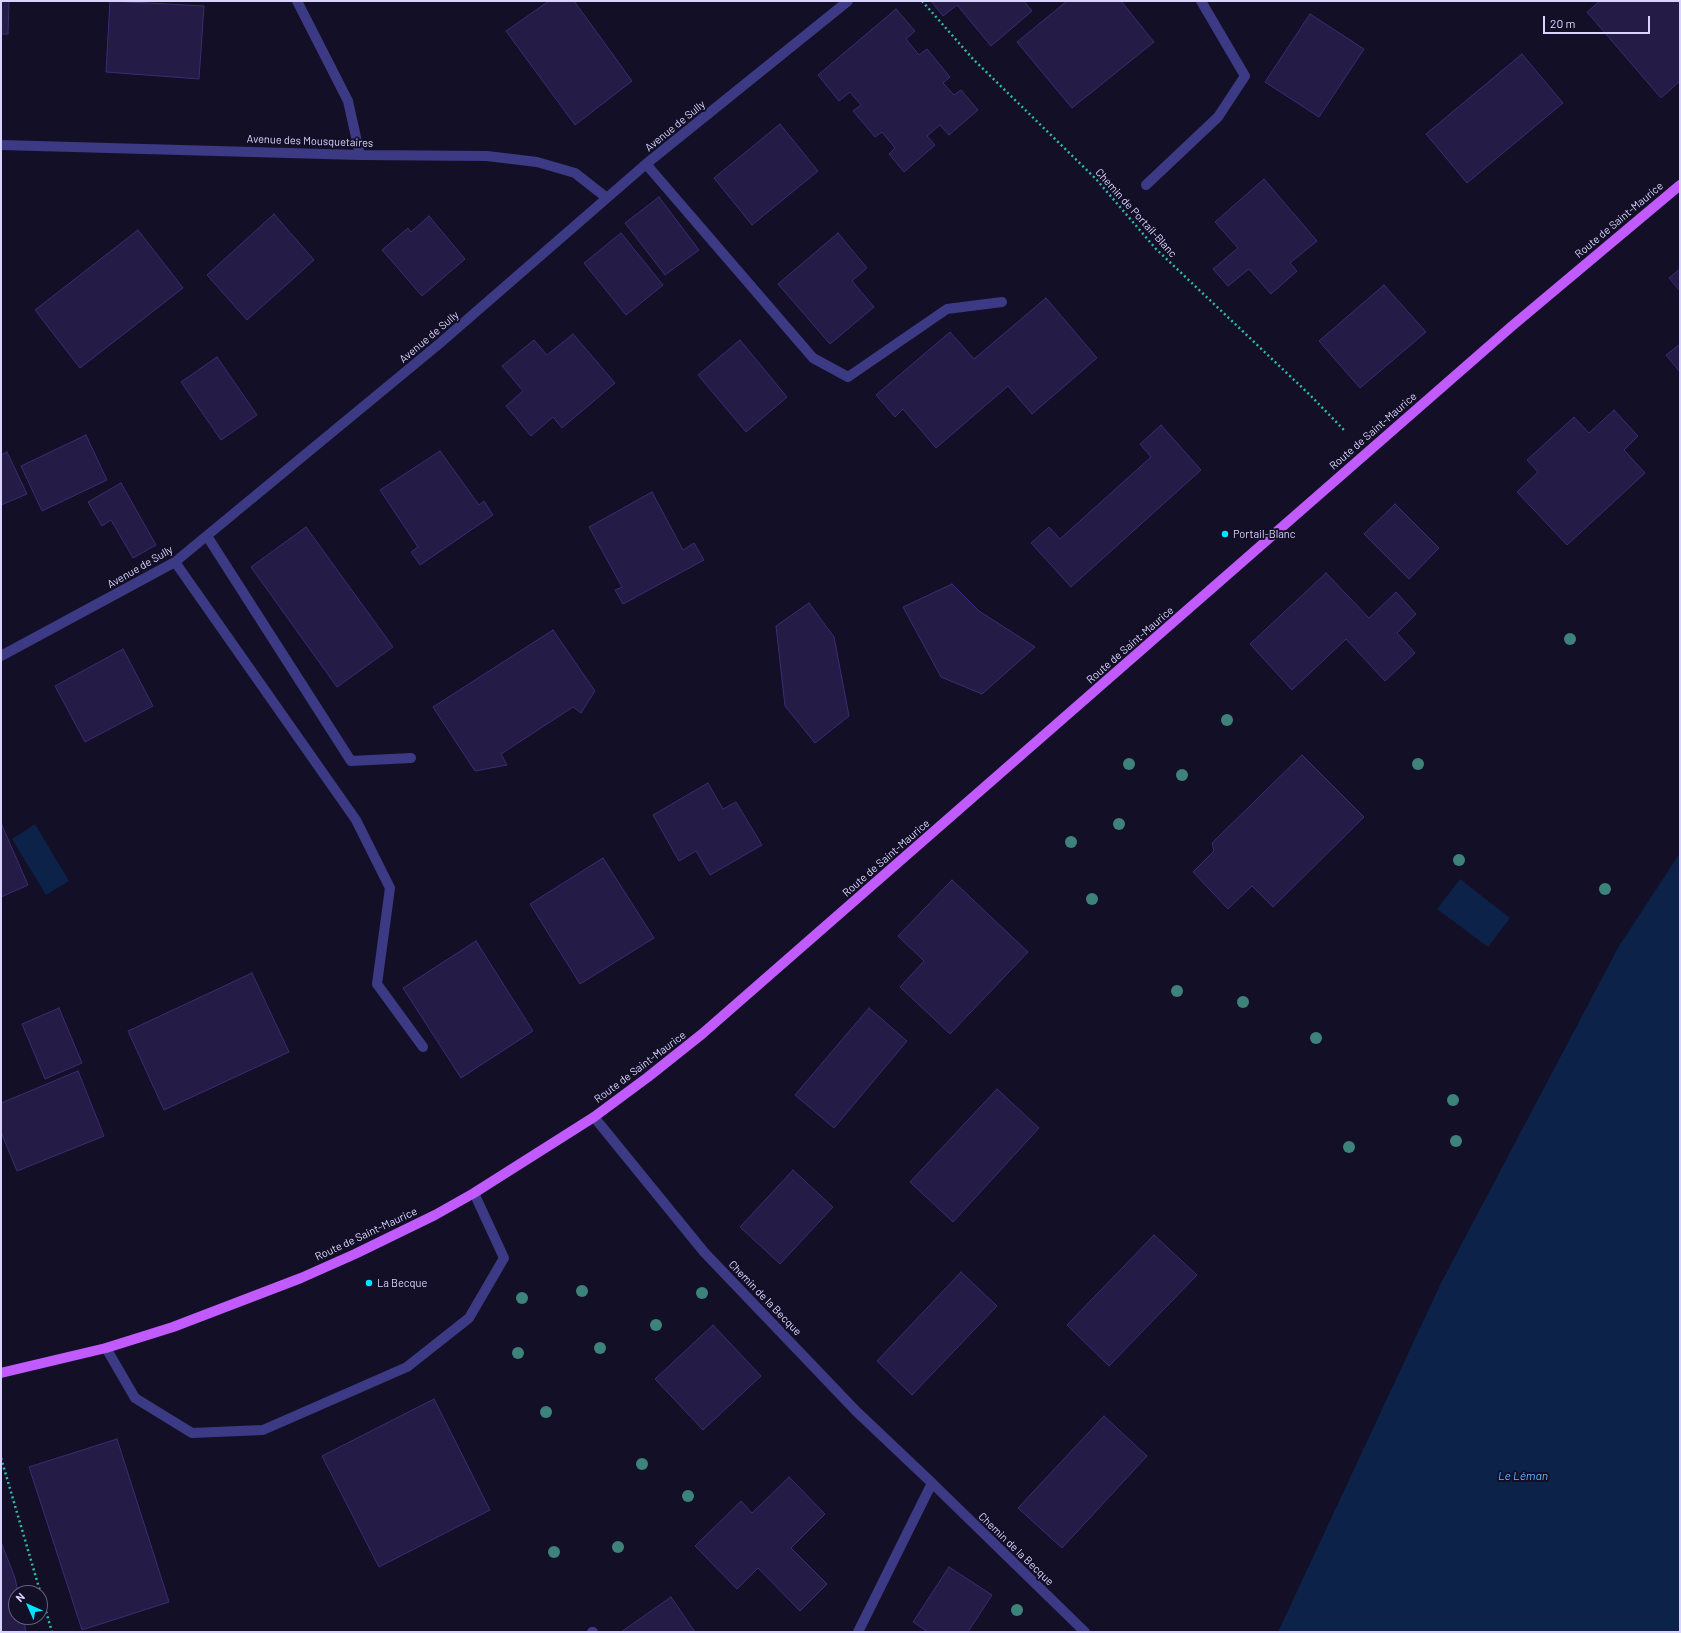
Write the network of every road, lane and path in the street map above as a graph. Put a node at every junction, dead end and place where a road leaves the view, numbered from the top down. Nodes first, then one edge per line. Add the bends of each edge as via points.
1 (297, 1) edge
2 (848, 1) edge
3 (922, 1) edge
4 (1200, 1) edge
5 (1, 145) edge
6 (360, 155) junction
7 (646, 164) junction
8 (1146, 185) dead end
9 (1680, 185) edge
10 (607, 198) junction
11 (1002, 302) dead end
12 (1344, 430) dead end
13 (207, 536) junction
14 (175, 562) junction
15 (1, 656) edge
16 (411, 758) dead end
17 (422, 1047) dead end
18 (594, 1117) junction
19 (474, 1193) junction
20 (106, 1348) junction
21 (1, 1373) edge
22 (1, 1458) edge
23 (932, 1483) junction
24 (52, 1632) edge
25 (858, 1632) edge
26 (1085, 1632) edge

1 - 6 street via 348,101
2 - 7 street, Avenue de Sully
3 - 12 path, Chemin de Portail-Blanc via 973,59 1096,179 1156,249
4 - 8 street via 1245,76 1218,117
5 - 6 street, Avenue des Mousquetaires
6 - 10 street, Avenue des Mousquetaires via 487,156 537,162 575,173
7 - 10 street, Avenue de Sully
7 - 11 street via 813,358 848,377 946,309
9 - 18 main road, Route de Saint-Maurice via 1512,326 702,1034
10 - 13 street, Avenue de Sully via 439,344
13 - 14 street, Avenue de Sully
13 - 16 street via 350,761
14 - 15 street, Avenue de Sully
14 - 17 street via 356,820 390,888 377,984
18 - 19 main road, Route de Saint-Maurice
18 - 23 street, Chemin de la Becque via 704,1252 856,1411
19 - 20 main road, Route de Saint-Maurice via 435,1215 301,1278 174,1327
19 - 20 street via 504,1258 469,1318 407,1366 263,1430 192,1433 135,1398
20 - 21 main road, Route de Saint-Maurice
22 - 24 path
23 - 25 street
23 - 26 street, Chemin de la Becque

